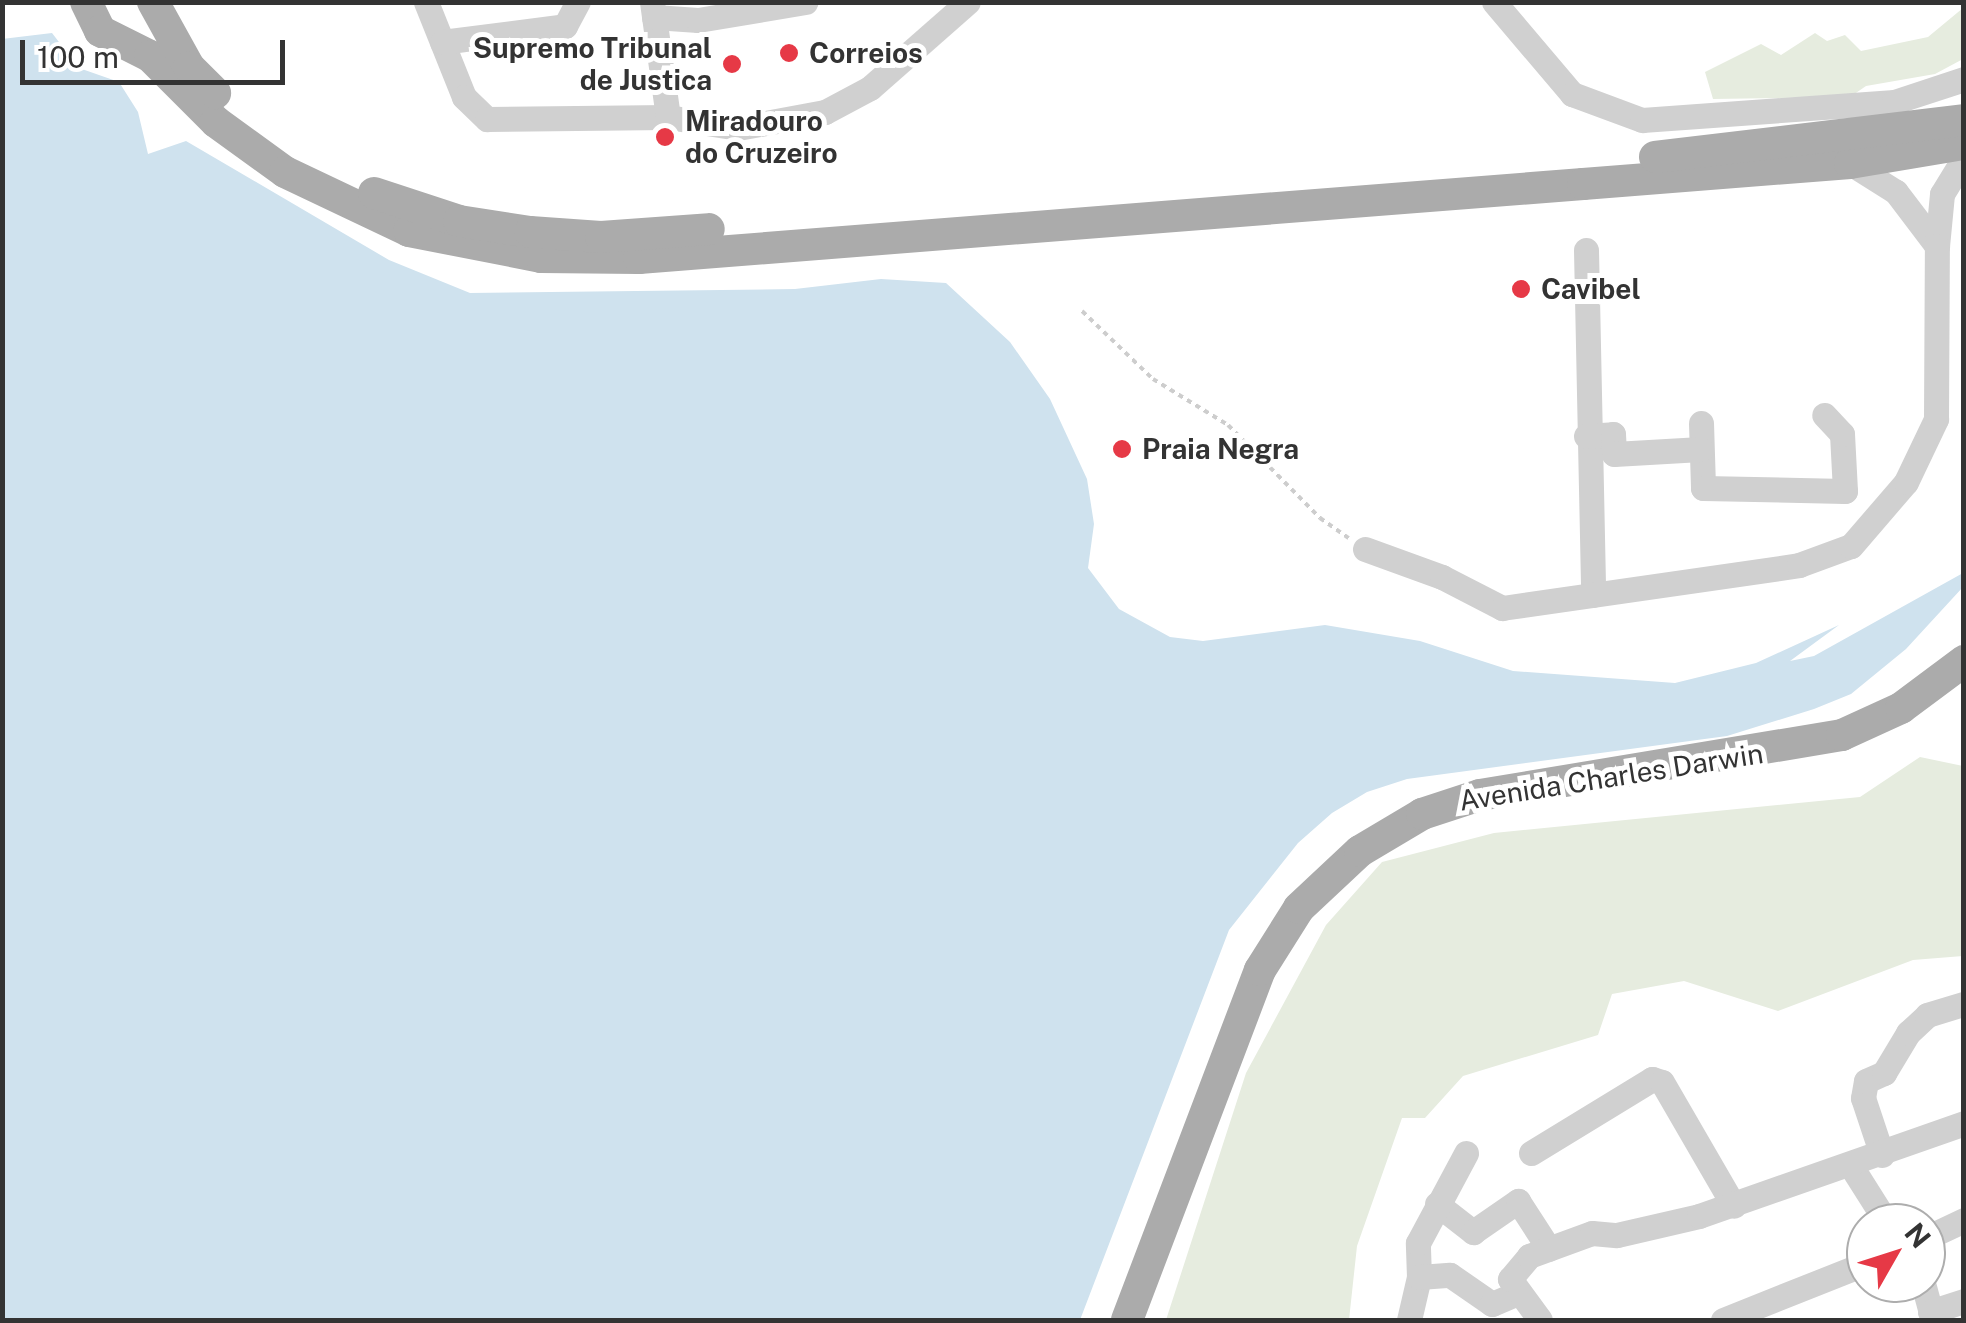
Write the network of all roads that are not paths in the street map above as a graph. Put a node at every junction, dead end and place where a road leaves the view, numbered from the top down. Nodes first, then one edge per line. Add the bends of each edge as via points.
1 (86, 2) edge
2 (426, 2) edge
3 (578, 2) edge
4 (806, 2) edge
5 (968, 2) edge
6 (1494, 2) edge
7 (153, 3) edge
8 (653, 10) edge
9 (120, 36) junction
10 (442, 42) junction
11 (1964, 80) edge
12 (668, 116) junction
13 (1964, 120) edge
14 (1964, 144) edge
15 (1964, 158) edge
16 (1850, 162) junction
17 (1937, 246) junction
18 (1586, 250) dead end
19 (1824, 415) dead end
20 (1586, 436) junction
21 (1365, 549) road end
22 (1593, 596) junction
23 (1964, 661) edge
24 (1964, 1004) edge
25 (1964, 1123) edge
26 (1466, 1153) dead end
27 (1531, 1153) dead end
28 (1882, 1155) junction
29 (1851, 1166) junction
30 (1875, 1203) edge
31 (1436, 1204) junction
32 (1734, 1206) junction
33 (1550, 1249) junction
34 (1846, 1271) edge
35 (1418, 1277) junction
36 (1518, 1293) junction
37 (1964, 1301) edge
38 (1932, 1316) edge
39 (1735, 1318) edge
40 (1127, 1320) edge
41 (1409, 1320) edge
42 (1540, 1320) edge

1 - 9 main road via 92,24
2 - 10 street
3 - 10 street via 565,26
4 - 8 street via 698,20
5 - 12 street via 870,88 825,112 738,128
6 - 11 street via 1572,94 1642,120 1894,102
7 - 9 main road via 143,27
7 - 13 main road via 173,43 208,86 258,129 325,171 421,211 564,235 1584,166
8 - 12 street
9 - 16 main road via 251,149 335,198 450,243 541,257 639,258
10 - 12 street via 464,98 478,114 499,122
14 - 16 main road
15 - 17 street via 1942,194
16 - 17 street via 1896,192
17 - 22 street via 1936,419 1926,450 1870,531 1851,546 1799,566
18 - 20 street
19 - 20 street via 1842,434 1846,492 1703,488 1701,436 1614,454 1612,434
20 - 22 street
21 - 22 street via 1502,608
23 - 40 main road, Avenida Charles Darwin via 1900,708 1842,735 1480,794 1422,814 1360,851 1299,908 1260,970
24 - 28 street via 1927,1015 1884,1073 1866,1081 1863,1098
25 - 28 street
26 - 31 street
27 - 32 street via 1652,1079 1662,1082
28 - 29 street
29 - 30 street
29 - 32 street
31 - 33 street via 1473,1232 1518,1201
31 - 35 street via 1418,1243
32 - 33 street via 1617,1235 1592,1233
33 - 36 street via 1516,1267 1510,1279
34 - 39 street
35 - 36 street via 1450,1275 1492,1304
35 - 41 street
36 - 42 street
37 - 38 street

